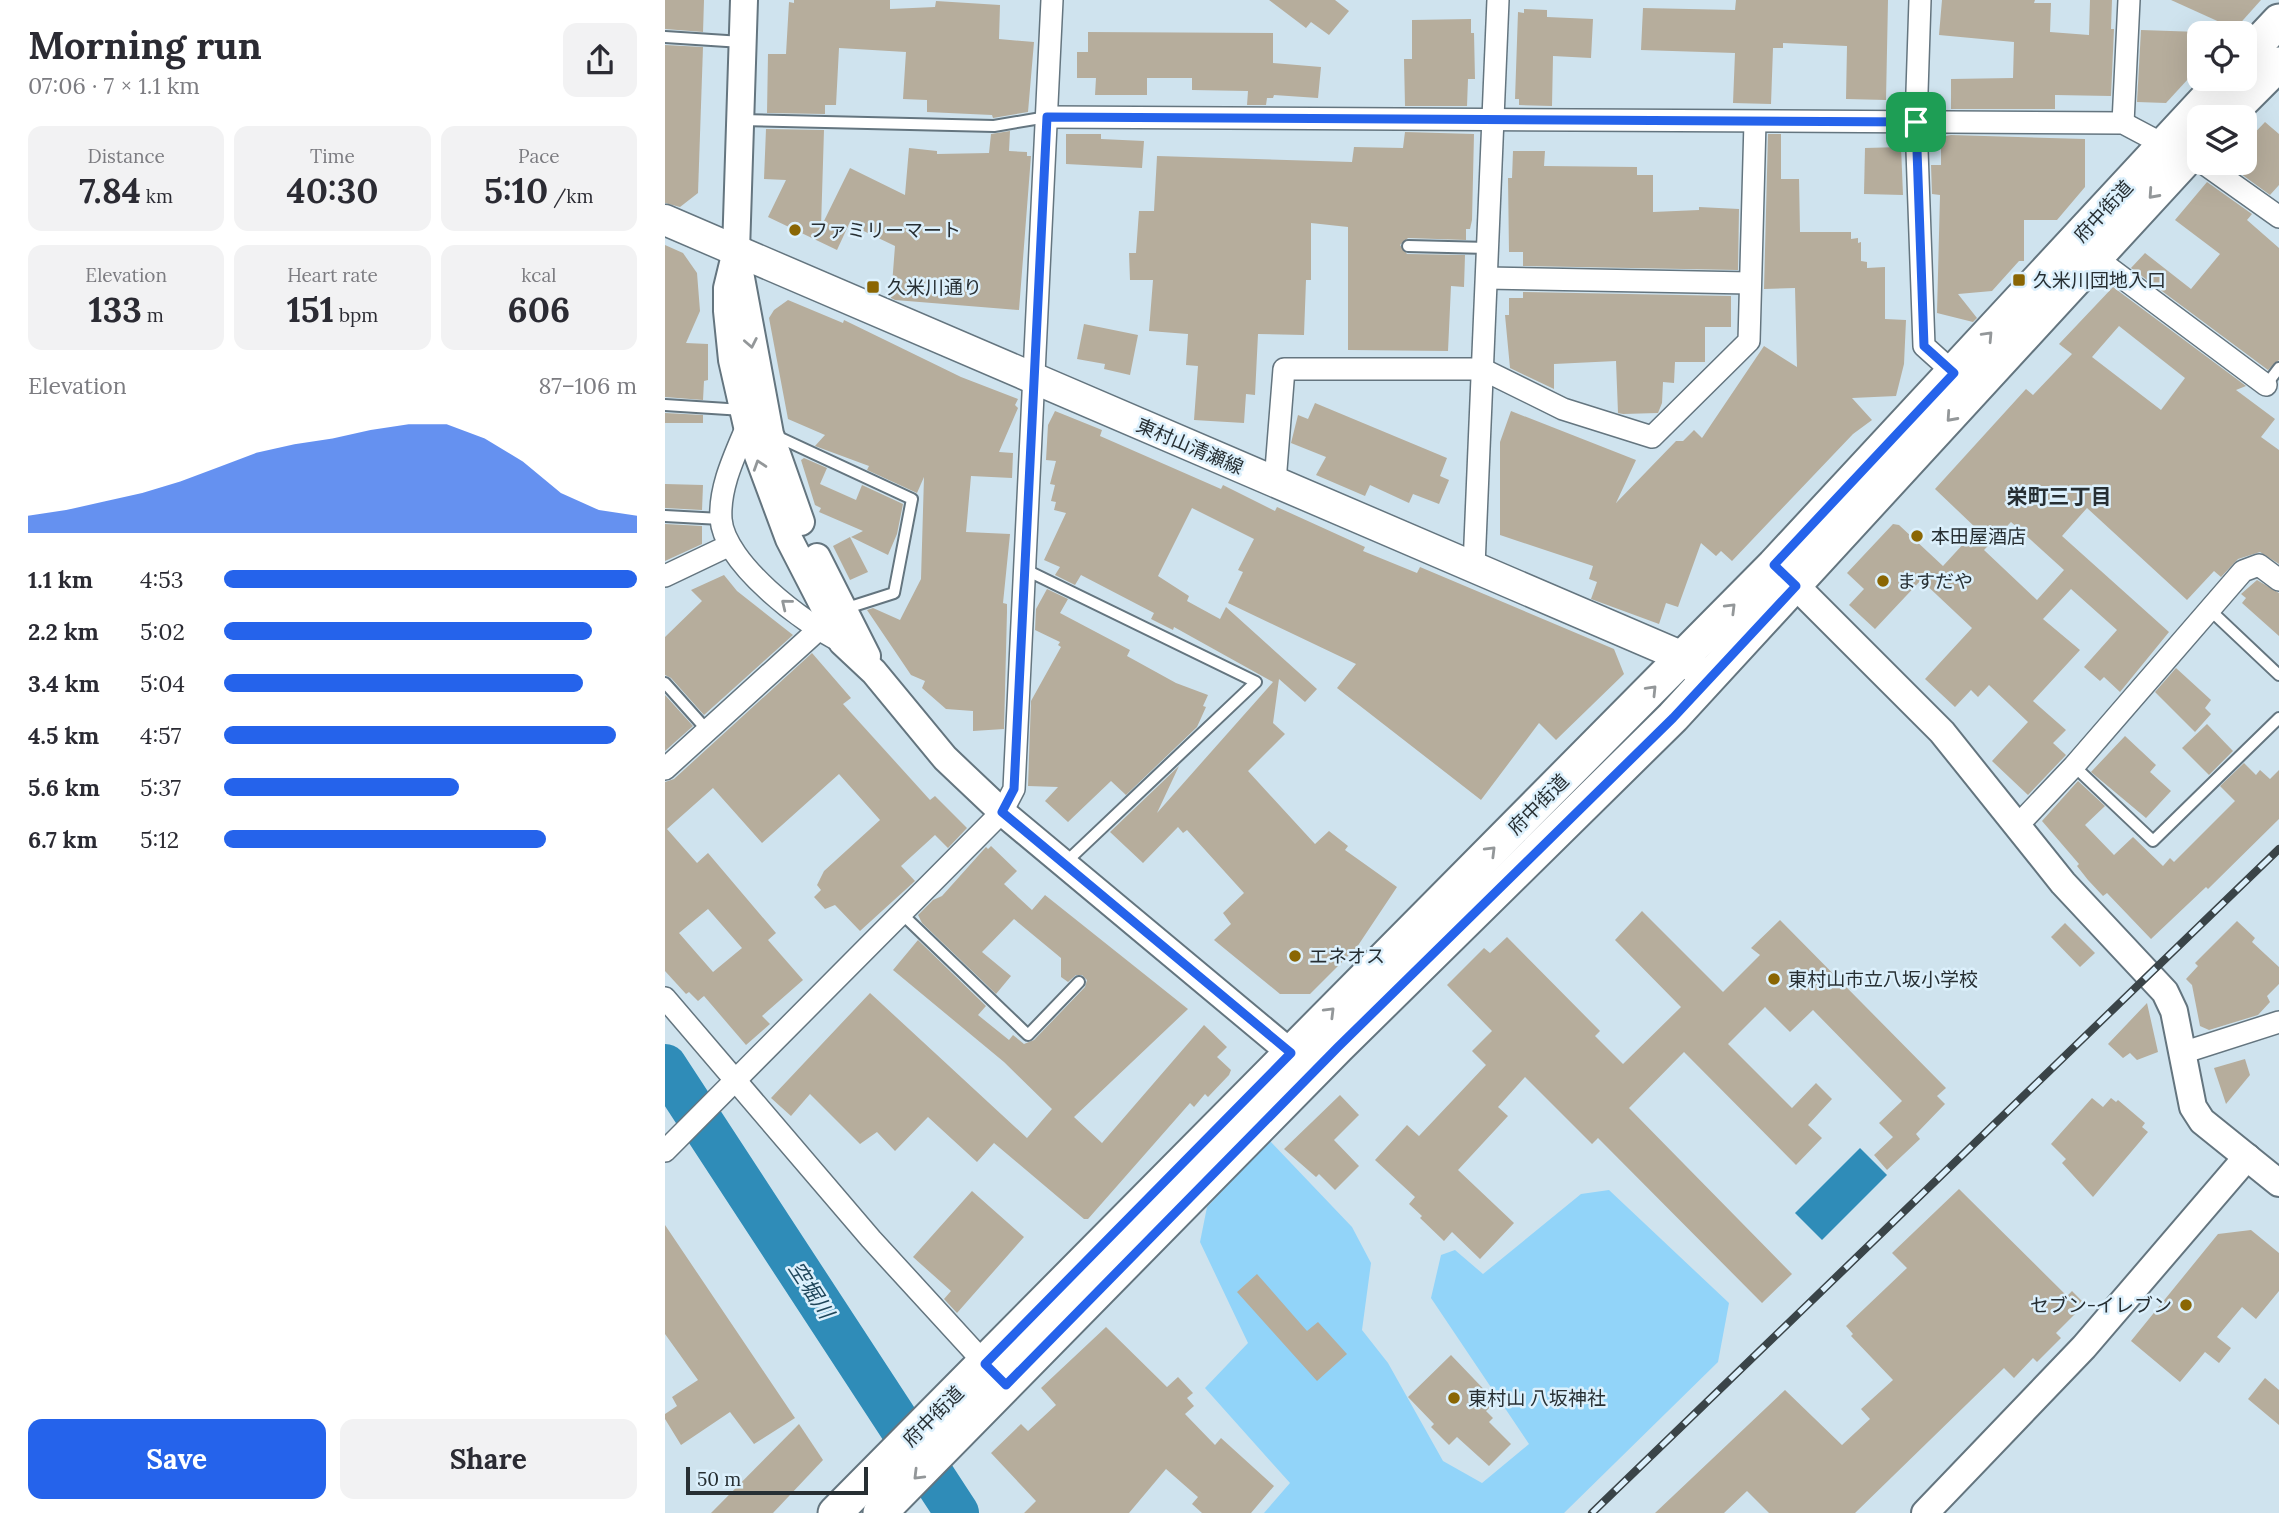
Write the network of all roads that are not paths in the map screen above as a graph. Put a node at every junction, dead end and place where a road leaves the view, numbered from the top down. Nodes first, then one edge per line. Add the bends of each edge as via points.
1 (744, 0) edge
2 (1052, 0) edge
3 (1920, 0) edge
4 (2129, 0) edge
5 (1494, 1) edge
6 (2278, 24) edge
7 (665, 37) edge
8 (742, 42) junction
9 (2257, 45) edge
10 (2279, 64) edge
11 (2238, 105) edge
12 (1047, 117) junction
13 (739, 120) junction
14 (1492, 121) junction
15 (1755, 122) junction
16 (1916, 122) junction
17 (2123, 123) junction
18 (2187, 152) edge
19 (2187, 158) edge
20 (2187, 158) edge
21 (2221, 175) edge
22 (2279, 216) edge
23 (665, 220) edge
24 (1408, 246) dead end
25 (1489, 248) junction
26 (736, 251) junction
27 (2096, 257) junction
28 (1487, 278) junction
29 (1750, 283) junction
30 (2279, 368) edge
31 (1482, 369) junction
32 (1954, 373) junction
33 (1035, 381) junction
34 (2266, 385) joint
35 (665, 405) edge
36 (753, 423) junction
37 (1275, 482) junction
38 (665, 516) edge
39 (721, 519) junction
40 (727, 546) junction
41 (1474, 566) junction
42 (1024, 569) junction
43 (1785, 575) junction
44 (665, 576) edge
45 (2279, 580) edge
46 (2209, 609) junction
47 (844, 610) junction
48 (818, 630) junction
49 (842, 642) junction
50 (1683, 657) junction
51 (874, 672) junction
52 (2279, 675) edge
53 (1708, 680) junction
54 (665, 684) edge
55 (2279, 718) edge
56 (707, 730) junction
57 (2074, 766) junction
58 (665, 769) edge
59 (1002, 812) junction
60 (2017, 826) junction
61 (1065, 863) junction
62 (903, 915) junction
63 (1079, 982) dead end
64 (665, 998) edge
65 (2279, 1022) edge
66 (2182, 1054) junction
67 (1302, 1063) junction
68 (735, 1080) junction
69 (665, 1151) edge
70 (2247, 1157) junction
71 (2279, 1183) edge
72 (995, 1375) junction
73 (948, 1424) junction
74 (1929, 1512) edge
75 (835, 1513) edge
76 (880, 1513) edge

1 - 8 street
2 - 12 street
3 - 16 street
4 - 17 street
5 - 14 street
6 - 9 main road
7 - 8 lane
8 - 13 street
10 - 11 main road
12 - 13 lane via 995,126
12 - 14 street
12 - 33 street
13 - 26 street
14 - 15 street
14 - 25 street
15 - 16 street
15 - 29 street
16 - 17 street
16 - 32 street via 1924,346
17 - 18 street
19 -> 27 main road, 府中街道
32 -> 20 main road, 府中街道
21 - 22 street
23 - 26 main road, 東村山清瀬線
24 - 25 lane
25 - 28 street
26 - 33 main road, 東村山清瀬線
26 -> 36 street
26 - 36 street via 727,311 732,360
27 - 34 street
27 -> 43 main road, 府中街道
28 - 29 street
28 - 31 street
29 - 31 street via 1749,341 1652,437 1563,409
30 - 34 lane
31 - 37 street via 1284,369
31 - 41 street
32 - 43 main road, 府中街道
33 - 37 main road, 東村山清瀬線
33 - 42 street
35 - 36 lane
36 - 39 street via 727,474
36 - 47 street
36 - 47 lane via 912,499 894,593
49 -> 36 street via 789,539
37 - 41 main road, 東村山清瀬線
38 - 39 lane
39 - 40 street
40 - 44 street
48 -> 40 street via 774,595
41 - 50 main road, 東村山清瀬線
42 - 59 street via 1014,789
42 - 61 lane via 1256,682
50 -> 43 main road, 府中街道
43 - 53 main road, 府中街道
43 - 60 street via 1942,732
45 - 46 street via 2259,565 2243,572
46 - 52 lane
46 - 57 street
47 - 51 street
48 - 49 street
48 - 56 street
49 - 51 street
50 - 53 main road, 東村山清瀬線
67 -> 50 main road, 府中街道
51 - 59 street via 929,741
53 - 67 main road, 府中街道
54 - 56 lane
55 - 57 lane via 2153,841
56 - 58 street
57 - 60 street
59 - 61 street
59 - 62 street
60 - 66 street via 2063,883 2165,992 2174,1011
61 - 67 street
62 - 63 lane via 1028,1035
62 - 68 street
64 - 68 street
65 - 66 street
66 - 70 street via 2193,1107 2202,1121
67 - 72 main road, 府中街道
68 - 69 street
68 - 72 street
70 - 71 street
70 - 74 street via 2084,1347
72 - 73 main road, 府中街道
73 - 75 main road, 府中街道 via 863,1485
73 -> 76 main road, 府中街道

